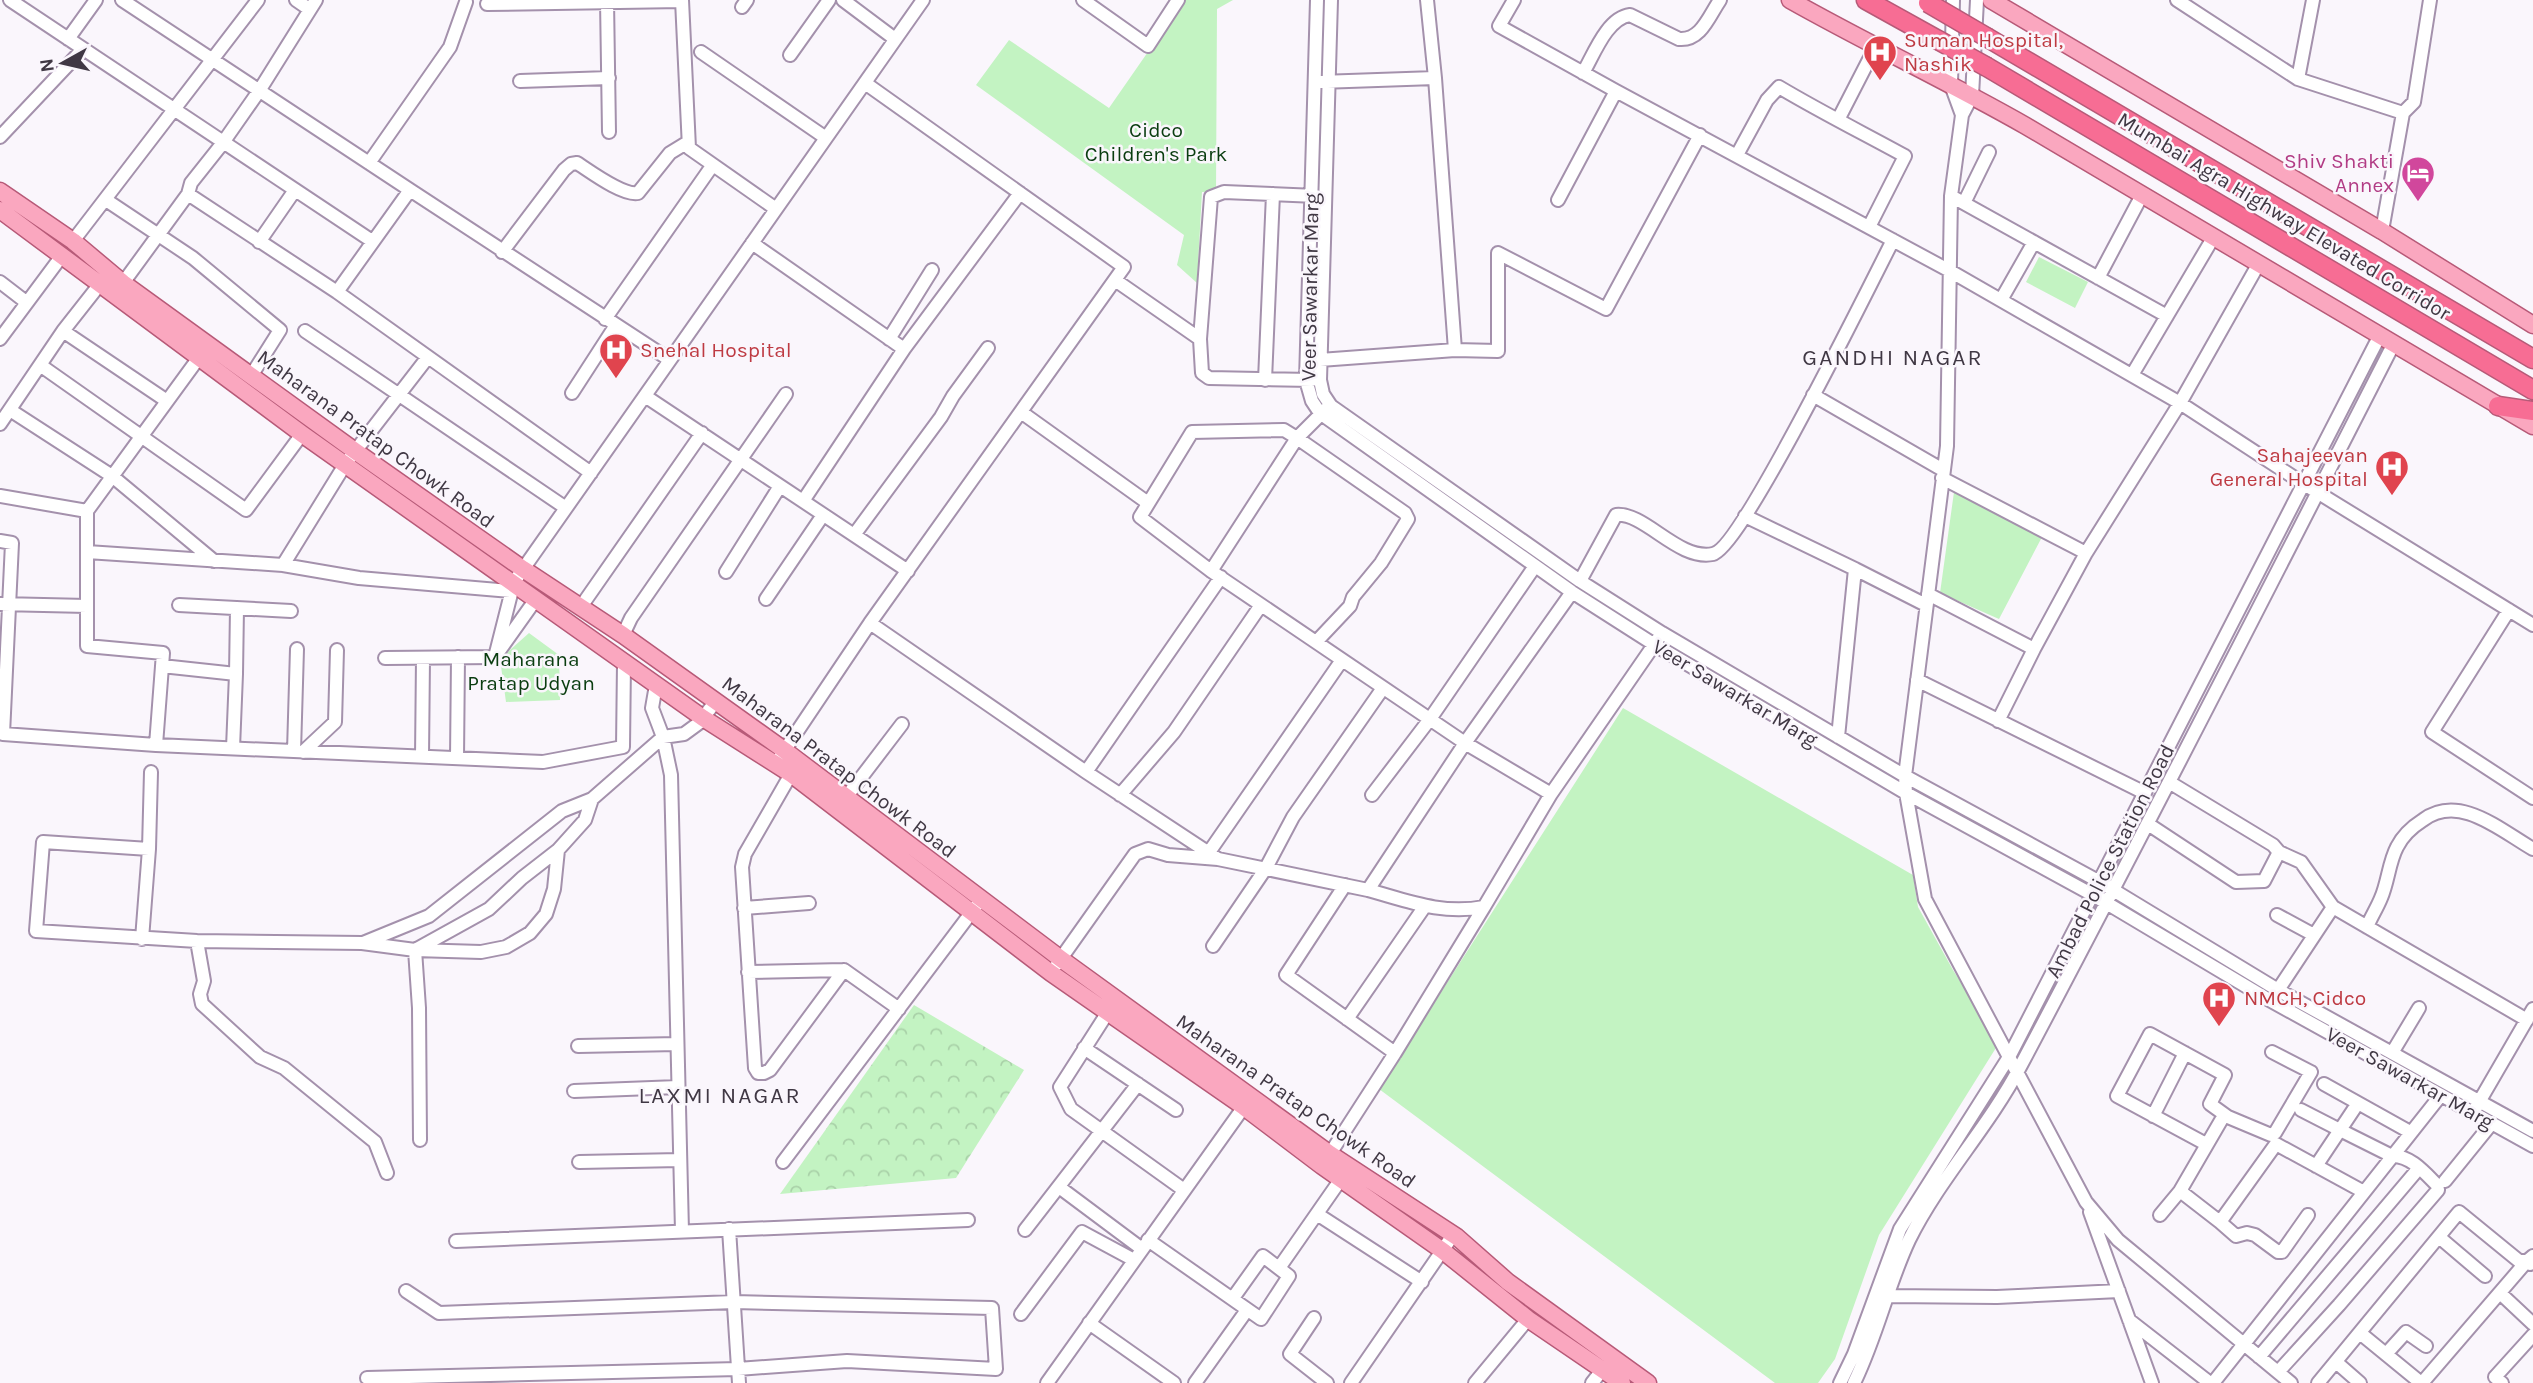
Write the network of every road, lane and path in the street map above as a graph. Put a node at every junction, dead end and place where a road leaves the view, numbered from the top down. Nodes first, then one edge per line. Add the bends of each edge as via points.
1 (10, 0) edge
2 (96, 0) edge
3 (121, 0) edge
4 (258, 0) edge
5 (296, 0) edge
6 (682, 0) edge
7 (829, 0) edge
8 (843, 0) edge
9 (923, 0) edge
10 (1083, 0) edge
11 (1178, 0) edge
12 (1317, 0) edge
13 (1331, 0) edge
14 (1427, 0) edge
15 (1514, 0) edge
16 (1720, 0) edge
17 (1790, 0) edge
18 (1866, 0) edge
19 (1953, 0) edge
20 (1977, 0) edge
21 (1991, 0) edge
22 (2177, 0) edge
23 (2313, 0) edge
24 (2430, 0) edge
25 (607, 1) edge
26 (466, 2) dead end
27 (525, 2) edge
28 (1925, 2) edge
29 (313, 4) edge
30 (487, 4) dead end
31 (68, 39) junction
32 (895, 39) junction
33 (1875, 48) junction
34 (83, 49) junction
35 (701, 52) dead end
36 (790, 55) dead end
37 (213, 60) junction
38 (1583, 73) junction
39 (609, 78) junction
40 (1435, 78) junction
41 (2298, 79) junction
42 (520, 81) dead end
43 (1314, 82) junction
44 (1328, 82) junction
45 (865, 83) junction
46 (1951, 85) junction
47 (259, 91) junction
48 (1616, 91) junction
49 (1972, 96) junction
50 (175, 110) junction
51 (2403, 113) junction
52 (1962, 115) junction
53 (1839, 118) junction
54 (609, 132) dead end
55 (1700, 135) junction
56 (0, 137) edge
57 (826, 138) junction
58 (223, 142) junction
59 (688, 142) junction
60 (1989, 152) dead end
61 (1737, 155) junction
62 (369, 163) junction
63 (712, 166) junction
64 (295, 190) junction
65 (410, 190) junction
66 (0, 191) edge
67 (1020, 193) junction
68 (188, 194) junction
69 (1273, 194) junction
70 (2142, 195) junction
71 (1311, 196) junction
72 (1951, 196) junction
73 (1325, 197) junction
74 (106, 200) junction
75 (1558, 200) dead end
76 (1964, 203) junction
77 (776, 209) junction
78 (0, 210) edge
79 (1869, 227) junction
80 (2382, 231) junction
81 (158, 235) junction
82 (2213, 238) junction
83 (1893, 240) junction
84 (73, 241) junction
85 (372, 241) junction
86 (259, 242) junction
87 (2034, 242) junction
88 (752, 243) junction
89 (502, 252) junction
90 (61, 257) junction
91 (2258, 265) junction
92 (932, 270) dead end
93 (1950, 271) junction
94 (2098, 278) junction
95 (1115, 280) junction
96 (0, 282) edge
97 (123, 283) junction
98 (100, 284) junction
99 (337, 292) junction
100 (2001, 300) junction
101 (26, 302) junction
102 (2167, 316) junction
103 (611, 322) junction
104 (2533, 325) edge
105 (63, 331) junction
106 (305, 331) dead end
107 (0, 339) edge
108 (889, 339) junction
109 (1200, 339) junction
110 (2386, 341) junction
111 (988, 348) dead end
112 (904, 349) junction
113 (1455, 350) junction
114 (204, 352) junction
115 (428, 357) junction
116 (2533, 359) edge
117 (670, 360) junction
118 (1320, 360) junction
119 (40, 365) junction
120 (2132, 375) junction
121 (251, 376) junction
122 (1265, 380) junction
123 (1306, 380) junction
124 (1320, 380) junction
125 (2533, 390) edge
126 (572, 393) dead end
127 (400, 394) junction
128 (786, 394) dead end
129 (1813, 395) junction
130 (645, 396) junction
131 (167, 401) junction
132 (2180, 402) junction
133 (2498, 406) junction
134 (9, 410) junction
135 (1325, 410) junction
136 (2533, 411) edge
137 (1021, 412) junction
138 (0, 424) edge
139 (2533, 426) edge
140 (702, 433) junction
141 (302, 434) junction
142 (141, 436) junction
143 (1297, 438) junction
144 (350, 457) junction
145 (741, 460) junction
146 (591, 473) junction
147 (1943, 474) junction
148 (112, 476) junction
149 (2304, 484) junction
150 (780, 486) junction
151 (2318, 493) junction
152 (0, 496) edge
153 (803, 501) junction
154 (1148, 503) junction
155 (566, 508) junction
156 (87, 511) junction
157 (823, 515) junction
158 (1745, 516) junction
159 (853, 535) junction
160 (0, 541) edge
161 (87, 552) junction
162 (2087, 554) junction
163 (214, 561) junction
164 (283, 565) junction
165 (1535, 566) junction
166 (1856, 569) junction
167 (908, 571) junction
168 (726, 572) dead end
169 (1216, 574) junction
170 (516, 581) junction
171 (1580, 581) junction
172 (1572, 592) junction
173 (766, 598) dead end
174 (536, 599) junction
175 (1927, 599) junction
176 (4, 604) edge
177 (179, 605) dead end
178 (1261, 605) junction
179 (87, 606) junction
180 (237, 608) junction
181 (580, 608) junction
182 (2509, 610) junction
183 (291, 611) dead end
184 (870, 623) junction
185 (2533, 625) edge
186 (1662, 633) junction
187 (623, 635) junction
188 (1317, 642) junction
189 (1655, 645) junction
190 (297, 649) dead end
191 (2034, 649) junction
192 (337, 650) dead end
193 (458, 657) junction
194 (495, 657) junction
195 (385, 658) dead end
196 (423, 658) junction
197 (1342, 660) junction
198 (624, 663) junction
199 (162, 666) junction
200 (236, 674) junction
201 (1917, 680) junction
202 (656, 685) junction
203 (1383, 688) junction
204 (716, 701) junction
205 (703, 718) junction
206 (1430, 719) junction
207 (1998, 721) junction
208 (902, 724) dead end
209 (663, 737) junction
210 (1838, 737) junction
211 (1465, 743) junction
212 (156, 745) junction
213 (233, 748) junction
214 (299, 751) junction
215 (422, 757) junction
216 (780, 757) junction
217 (457, 758) junction
218 (151, 772) dead end
219 (1086, 772) junction
220 (791, 774) junction
221 (1905, 776) junction
222 (2169, 782) junction
223 (1906, 793) junction
224 (2145, 793) junction
225 (1551, 794) junction
226 (1120, 795) junction
227 (1372, 795) dead end
228 (847, 796) junction
229 (2533, 798) edge
230 (592, 799) junction
231 (2148, 824) junction
232 (149, 849) junction
233 (2533, 849) edge
234 (558, 850) junction
235 (2279, 852) junction
236 (1210, 857) junction
237 (1266, 868) junction
238 (2099, 882) junction
239 (1345, 885) junction
240 (1368, 890) junction
241 (2114, 891) junction
242 (2093, 895) junction
243 (810, 903) dead end
244 (2107, 904) junction
245 (976, 906) junction
246 (1425, 906) junction
247 (1484, 907) junction
248 (2333, 907) junction
249 (744, 908) junction
250 (2277, 915) dead end
251 (2367, 927) junction
252 (2314, 935) junction
253 (142, 938) junction
254 (197, 941) junction
255 (362, 943) junction
256 (1213, 946) dead end
257 (415, 950) junction
258 (1056, 966) junction
259 (2228, 968) junction
260 (844, 970) junction
261 (748, 972) junction
262 (2278, 990) junction
263 (2419, 1008) dead end
264 (899, 1009) junction
265 (1108, 1012) junction
266 (1348, 1019) junction
267 (2529, 1021) edge
268 (677, 1044) junction
269 (579, 1046) dead end
270 (1084, 1048) junction
271 (2273, 1052) dead end
272 (1395, 1053) junction
273 (2185, 1053) junction
274 (2392, 1053) junction
275 (2009, 1057) junction
276 (2017, 1074) junction
277 (1138, 1084) junction
278 (2324, 1084) dead end
279 (678, 1087) junction
280 (575, 1091) dead end
281 (2441, 1095) junction
282 (1248, 1102) junction
283 (2358, 1103) junction
284 (2476, 1107) junction
285 (1176, 1110) dead end
286 (2301, 1110) dead end
287 (2153, 1116) junction
288 (2228, 1117) junction
289 (2492, 1123) junction
290 (2340, 1130) junction
291 (1102, 1131) junction
292 (2533, 1131) edge
293 (2410, 1132) junction
294 (420, 1140) dead end
295 (2206, 1144) junction
296 (2533, 1146) edge
297 (2392, 1156) junction
298 (680, 1160) junction
299 (1326, 1160) junction
300 (579, 1162) dead end
301 (783, 1162) dead end
302 (2316, 1166) junction
303 (2419, 1168) junction
304 (387, 1173) dead end
305 (1341, 1179) junction
306 (2445, 1181) dead end
307 (1059, 1187) junction
308 (1184, 1189) junction
309 (2180, 1191) junction
310 (2364, 1192) junction
311 (2086, 1202) junction
312 (1317, 1214) junction
313 (2161, 1215) dead end
314 (2308, 1215) dead end
315 (968, 1220) dead end
316 (2220, 1222) junction
317 (729, 1229) junction
318 (1025, 1230) dead end
319 (682, 1231) junction
320 (1454, 1235) junction
321 (2440, 1237) junction
322 (456, 1241) dead end
323 (1146, 1245) junction
324 (1443, 1251) junction
325 (1134, 1260) junction
326 (2531, 1262) edge
327 (1279, 1268) junction
328 (2485, 1276) dead end
329 (1422, 1282) junction
330 (406, 1291) dead end
331 (2119, 1291) junction
332 (2500, 1293) junction
333 (1888, 1296) junction
334 (1233, 1298) junction
335 (734, 1302) junction
336 (1247, 1310) junction
337 (1021, 1314) dead end
338 (1314, 1318) dead end
339 (1528, 1319) junction
340 (2129, 1320) junction
341 (1089, 1323) junction
342 (2533, 1324) edge
343 (2360, 1333) junction
344 (2533, 1335) edge
345 (2243, 1343) junction
346 (2426, 1346) dead end
347 (2386, 1354) junction
348 (2259, 1357) junction
349 (2336, 1362) junction
350 (738, 1369) junction
351 (1604, 1369) junction
352 (2278, 1372) junction
353 (367, 1378) dead end
354 (739, 1383) edge
355 (1047, 1383) edge
356 (1174, 1383) edge
357 (1195, 1383) edge
358 (1327, 1383) edge
359 (1352, 1383) edge
360 (1475, 1383) edge
361 (1592, 1383) edge
362 (1622, 1383) edge
363 (1648, 1383) edge
364 (1840, 1383) edge
365 (1854, 1383) edge
366 (2152, 1383) edge
367 (2212, 1383) edge
368 (2291, 1383) edge
369 (2318, 1383) edge
370 (2360, 1383) edge
371 (2421, 1383) edge
372 (2502, 1383) edge

1 - 31 street
2 - 31 street
3 - 37 street
4 - 37 street
5 - 29 street
6 - 25 street
6 - 59 street
7 - 36 street
8 - 32 street
9 - 32 street
10 - 11 street via 1148,46
12 - 43 street, Veer Sawarkar Marg
13 - 44 street, Veer Sawarkar Marg
14 - 40 street
15 - 38 street via 1499,26
16 - 38 street via 1696,36 1687,40 1630,15 1622,16 1606,33
17 - 33 main road
18 - 125 highway, Mumbai Agra Highway Elevated Corridor, bridge
19 - 46 street
20 - 49 street
21 - 80 main road
22 - 41 street
23 - 41 street
24 - 51 street via 2414,102
25 - 27 street
25 - 39 street
26 - 62 street via 450,47
27 - 30 street
28 - 116 highway, Mumbai Agra Highway Elevated Corridor, bridge
29 - 47 street
31 - 34 street
32 - 45 street
33 - 46 main road
33 - 53 street
34 - 50 street
34 - 56 street
35 - 57 street
37 - 47 street
37 - 50 street
38 - 48 street
39 - 42 street
39 - 54 street
40 - 44 street
40 - 113 street
41 - 51 street
43 - 44 street
43 - 71 street, Veer Sawarkar Marg
44 - 73 street, Veer Sawarkar Marg
45 - 57 street
45 - 67 street
46 - 49 main road
46 - 52 street
47 - 58 street
47 - 62 street
48 - 55 street
48 - 75 street
49 - 52 street
49 - 70 main road
50 - 58 street
50 - 74 street
51 - 80 street
52 - 72 street
53 - 61 street via 1779,87
53 - 79 street via 1905,156
55 - 61 street
55 - 113 street via 1606,309 1498,253 1498,351
57 - 77 street
58 - 64 street
58 - 68 street via 191,183
59 - 63 street via 693,152
59 - 89 street via 670,153 634,194 571,164
60 - 76 street
61 - 79 street
62 - 65 street
63 - 77 street
63 - 103 street
64 - 85 street
64 - 86 street
65 - 85 street
65 - 89 street
66 - 84 main road, Maharana Pratap Chowk Road
67 - 95 street via 1124,267
67 - 112 street
68 - 81 street
68 - 86 street
69 - 71 street
69 - 109 street via 1224,192 1211,197
69 - 122 street
70 - 82 main road
70 - 94 street
71 - 73 street
71 - 123 street, Veer Sawarkar Marg
72 - 76 street
72 - 93 street
73 - 118 street, Veer Sawarkar Marg
74 - 81 street
74 - 84 street
76 - 87 street
77 - 88 street
78 - 90 main road, Maharana Pratap Chowk Road
79 - 83 street
80 - 104 main road
81 - 97 street
81 - 121 street via 280,330
82 - 91 main road
82 - 102 street
83 - 93 street
83 - 129 street
84 - 97 main road, Maharana Pratap Chowk Road
85 - 99 street
86 - 99 street
87 - 94 street
87 - 100 street
88 - 108 street
88 - 117 street
89 - 103 street
90 - 98 main road, Maharana Pratap Chowk Road
90 - 101 street
91 - 110 main road
91 - 132 street
92 - 108 street
93 - 100 street
93 - 147 street
94 - 102 street
95 - 109 street
95 - 137 street
96 - 101 street
97 - 114 main road, Maharana Pratap Chowk Road
98 - 105 street
98 - 114 main road, Maharana Pratap Chowk Road
99 - 115 street
100 - 120 street
101 - 107 street
102 - 120 street
103 - 117 street
103 - 126 street
105 - 119 street
105 - 131 street
106 - 127 street
108 - 112 street
109 - 122 street via 1202,373 1209,378
110 - 133 main road
110 - 149 street, Ambad Police Station Road
110 - 151 street, Ambad Police Station Road
111 - 159 street
112 - 153 street
113 - 118 street
114 - 121 main road, Maharana Pratap Chowk Road
114 - 131 street
114 - 141 main road, Maharana Pratap Chowk Road
115 - 127 street
115 - 146 street
117 - 130 street
118 - 124 street, Veer Sawarkar Marg
119 - 134 street
119 - 142 street
120 - 132 street
121 - 144 main road, Maharana Pratap Chowk Road
122 - 123 street
123 - 124 street
123 - 135 street, Veer Sawarkar Marg via 1312,401
124 - 135 street, Veer Sawarkar Marg
127 - 144 street
127 - 155 street
128 - 145 street
129 - 147 street
129 - 158 street
130 - 140 street
130 - 146 street
131 - 142 street
132 - 149 street
132 - 162 street
133 - 136 highway
133 - 139 main road
134 - 138 street
134 - 148 street
135 - 143 street
135 - 165 street, Veer Sawarkar Marg
135 - 171 street, Veer Sawarkar Marg
137 - 154 street
137 - 167 street
140 - 145 street
140 - 181 street
141 - 142 street via 246,510
141 - 144 main road, Maharana Pratap Chowk Road
142 - 148 street
143 - 154 street via 1284,430 1192,432
143 - 169 street
143 - 188 street via 1408,519 1350,606
144 - 164 street
144 - 170 main road, Maharana Pratap Chowk Road
145 - 150 street
145 - 187 street
146 - 155 street
147 - 162 street
147 - 175 street
148 - 156 street
148 - 163 street
149 - 151 street
149 - 224 street, Ambad Police Station Road
150 - 153 street
150 - 168 street
151 - 182 street
151 - 222 street, Ambad Police Station Road
152 - 156 street
153 - 157 street
154 - 169 street via 1140,517
155 - 170 street
156 - 161 street
157 - 159 street
157 - 173 street
158 - 166 street
158 - 171 street via 1722,549 1709,554 1685,550 1634,520 1616,515
159 - 167 street
160 - 176 street via 12,543
161 - 163 street
161 - 179 street
162 - 191 street
163 - 164 street
164 - 170 street via 359,578
165 - 172 street, Veer Sawarkar Marg
165 - 206 street
166 - 175 street
166 - 210 street
167 - 184 street
169 - 178 street
169 - 219 street
170 - 174 main road, Maharana Pratap Chowk Road
170 - 181 main road, Maharana Pratap Chowk Road
170 - 194 street
171 - 186 street, Veer Sawarkar Marg
172 - 189 street, Veer Sawarkar Marg
172 - 211 street
174 - 194 street
174 - 198 main road, Maharana Pratap Chowk Road
175 - 191 street
175 - 201 street
176 - 179 street
176 - 212 street via 3,734
177 - 180 street
178 - 188 street
178 - 226 street via 1174,732
179 - 199 street via 87,646 163,653
180 - 183 street
180 - 200 street
181 - 187 main road, Maharana Pratap Chowk Road
182 - 185 street
182 - 229 street via 2432,732
184 - 216 street
184 - 219 street
186 - 189 street
186 - 210 street, Veer Sawarkar Marg
187 - 204 main road, Maharana Pratap Chowk Road
188 - 197 street
189 - 223 street, Veer Sawarkar Marg
189 - 225 street
190 - 214 street
191 - 207 street
192 - 214 street via 335,722
193 - 194 street
193 - 196 street
193 - 217 street
195 - 196 street
196 - 215 street
197 - 203 street
197 - 236 street
198 - 202 main road, Maharana Pratap Chowk Road
198 - 217 street via 623,747 543,762
199 - 200 street
199 - 212 street
200 - 213 street
201 - 207 street
201 - 221 street
202 - 205 main road, Maharana Pratap Chowk Road
202 - 209 street via 652,708
203 - 206 street
203 - 237 street via 1293,817
204 - 205 street
204 - 216 main road, Maharana Pratap Chowk Road
205 - 209 street via 684,734
205 - 216 main road, Maharana Pratap Chowk Road
206 - 211 street
206 - 227 street
207 - 224 street
208 - 228 street
209 - 230 street
209 - 268 street via 671,775
210 - 221 street, Veer Sawarkar Marg
211 - 225 street
211 - 240 street
212 - 213 street
213 - 214 street
214 - 215 street
215 - 217 street
216 - 220 main road, Maharana Pratap Chowk Road
216 - 228 main road, Maharana Pratap Chowk Road
218 - 232 street
219 - 226 street
220 - 245 main road, Maharana Pratap Chowk Road
220 - 249 street via 745,854
221 - 223 street
221 - 238 street, Veer Sawarkar Marg
222 - 231 street, Ambad Police Station Road
222 - 235 street
223 - 242 street, Veer Sawarkar Marg
223 - 275 street via 1925,899
224 - 238 street, Ambad Police Station Road
225 - 247 street
226 - 236 street
228 - 245 main road, Maharana Pratap Chowk Road
230 - 234 street via 585,820
230 - 255 street via 562,811 429,916
231 - 235 street via 2236,882 2264,881
231 - 241 street, Ambad Police Station Road
232 - 253 street
232 - 253 street via 43,842 41,867 36,931
233 - 251 street via 2458,809 2432,813 2404,836 2396,849 2382,897
234 - 257 street via 489,909
234 - 257 street via 546,914 530,933 506,947 481,952
235 - 248 street via 2301,862
236 - 237 street
236 - 258 street via 1148,849 1135,854
237 - 239 street
237 - 256 street
238 - 241 street, Veer Sawarkar Marg
238 - 242 street, Ambad Police Station Road
239 - 240 street
239 - 266 street via 1286,975
240 - 246 street
241 - 244 street, Ambad Police Station Road
241 - 259 street, Veer Sawarkar Marg
242 - 244 street, Veer Sawarkar Marg
242 - 275 street, Ambad Police Station Road
243 - 249 street
244 - 259 street, Veer Sawarkar Marg
244 - 276 street, Ambad Police Station Road
245 - 258 main road, Maharana Pratap Chowk Road
245 - 264 street
246 - 247 street via 1440,910
246 - 266 street
247 - 272 street
248 - 251 street
248 - 252 street
249 - 261 street
250 - 252 street
251 - 267 street
252 - 262 street
253 - 254 street
254 - 255 street
254 - 304 street via 204,981 202,1004 260,1057 284,1068 374,1142
255 - 257 street
257 - 294 street
258 - 265 main road, Maharana Pratap Chowk Road
258 - 282 main road, Maharana Pratap Chowk Road
259 - 262 street, Veer Sawarkar Marg
259 - 281 street, Veer Sawarkar Marg
260 - 261 street
260 - 261 street via 764,1073 755,1068
260 - 264 street
262 - 274 street, Veer Sawarkar Marg
263 - 274 street
264 - 301 street
265 - 270 street
265 - 282 main road, Maharana Pratap Chowk Road
266 - 272 street
267 - 284 street
268 - 269 street
268 - 279 street
270 - 277 street
270 - 291 street via 1060,1087 1071,1109
271 - 288 street via 2311,1072 2275,1133
272 - 299 street
273 - 287 street
273 - 287 street via 2150,1034 2117,1096
273 - 288 street via 2225,1075 2210,1104
274 - 284 street, Veer Sawarkar Marg
275 - 276 street
275 - 364 street, Ambad Police Station Road via 1900,1229
276 - 311 street
276 - 333 street, Ambad Police Station Road via 1916,1228
277 - 285 street
277 - 291 street
278 - 283 street
279 - 280 street
279 - 298 street
281 - 284 street, Veer Sawarkar Marg
281 - 293 street
282 - 299 main road, Maharana Pratap Chowk Road
282 - 308 street
283 - 290 street
283 - 293 street
284 - 289 street, Veer Sawarkar Marg
284 - 292 street, Veer Sawarkar Marg
286 - 290 street
287 - 295 street
288 - 295 street via 2223,1117
289 - 296 street, Veer Sawarkar Marg
289 - 306 street
290 - 297 street
290 - 302 street
291 - 307 street
291 - 308 street
293 - 297 street
295 - 309 street
297 - 303 street via 2400,1155
297 - 310 street
298 - 300 street
298 - 319 street
299 - 305 main road, Maharana Pratap Chowk Road
299 - 320 main road, Maharana Pratap Chowk Road
302 - 310 street
302 - 316 street via 2276,1143
303 - 348 street
303 - 352 street via 2437,1185 2433,1198
305 - 312 street
305 - 324 main road, Maharana Pratap Chowk Road
307 - 318 street
307 - 323 street
308 - 323 street
309 - 313 street
309 - 316 street
310 - 345 street
311 - 331 street
311 - 345 street via 2118,1240
312 - 327 street
312 - 329 street
314 - 316 street via 2282,1252 2255,1235 2235,1236
315 - 317 street
317 - 319 street
317 - 335 street
319 - 322 street
320 - 324 street
320 - 363 main road, Maharana Pratap Chowk Road via 1508,1282
321 - 326 street via 2459,1212 2519,1261
321 - 328 street
321 - 343 street
323 - 325 street
323 - 334 street
324 - 329 street
324 - 339 main road, Maharana Pratap Chowk Road
325 - 337 street via 1082,1232
325 - 341 street
326 - 332 street
327 - 334 street via 1263,1256
327 - 336 street via 1289,1276 1261,1319
329 - 359 street
330 - 335 street via 439,1313
331 - 333 street
331 - 340 street
332 - 342 street
332 - 371 street
333 - 365 street, Ambad Police Station Road
334 - 336 street
335 - 350 street
335 - 350 street via 992,1308 996,1369 847,1361
336 - 357 street
338 - 358 street via 1290,1354
339 - 351 main road, Maharana Pratap Chowk Road
339 - 360 street
340 - 366 street
340 - 367 street
341 - 355 street
341 - 356 street
343 - 347 street
343 - 349 street
344 - 372 street via 2495,1377
345 - 348 street
345 - 367 street
346 - 347 street via 2406,1332
347 - 371 street
348 - 352 street
349 - 369 street
349 - 370 street
350 - 353 street
350 - 354 street
351 - 361 street
351 - 362 main road, Maharana Pratap Chowk Road
352 - 368 street

